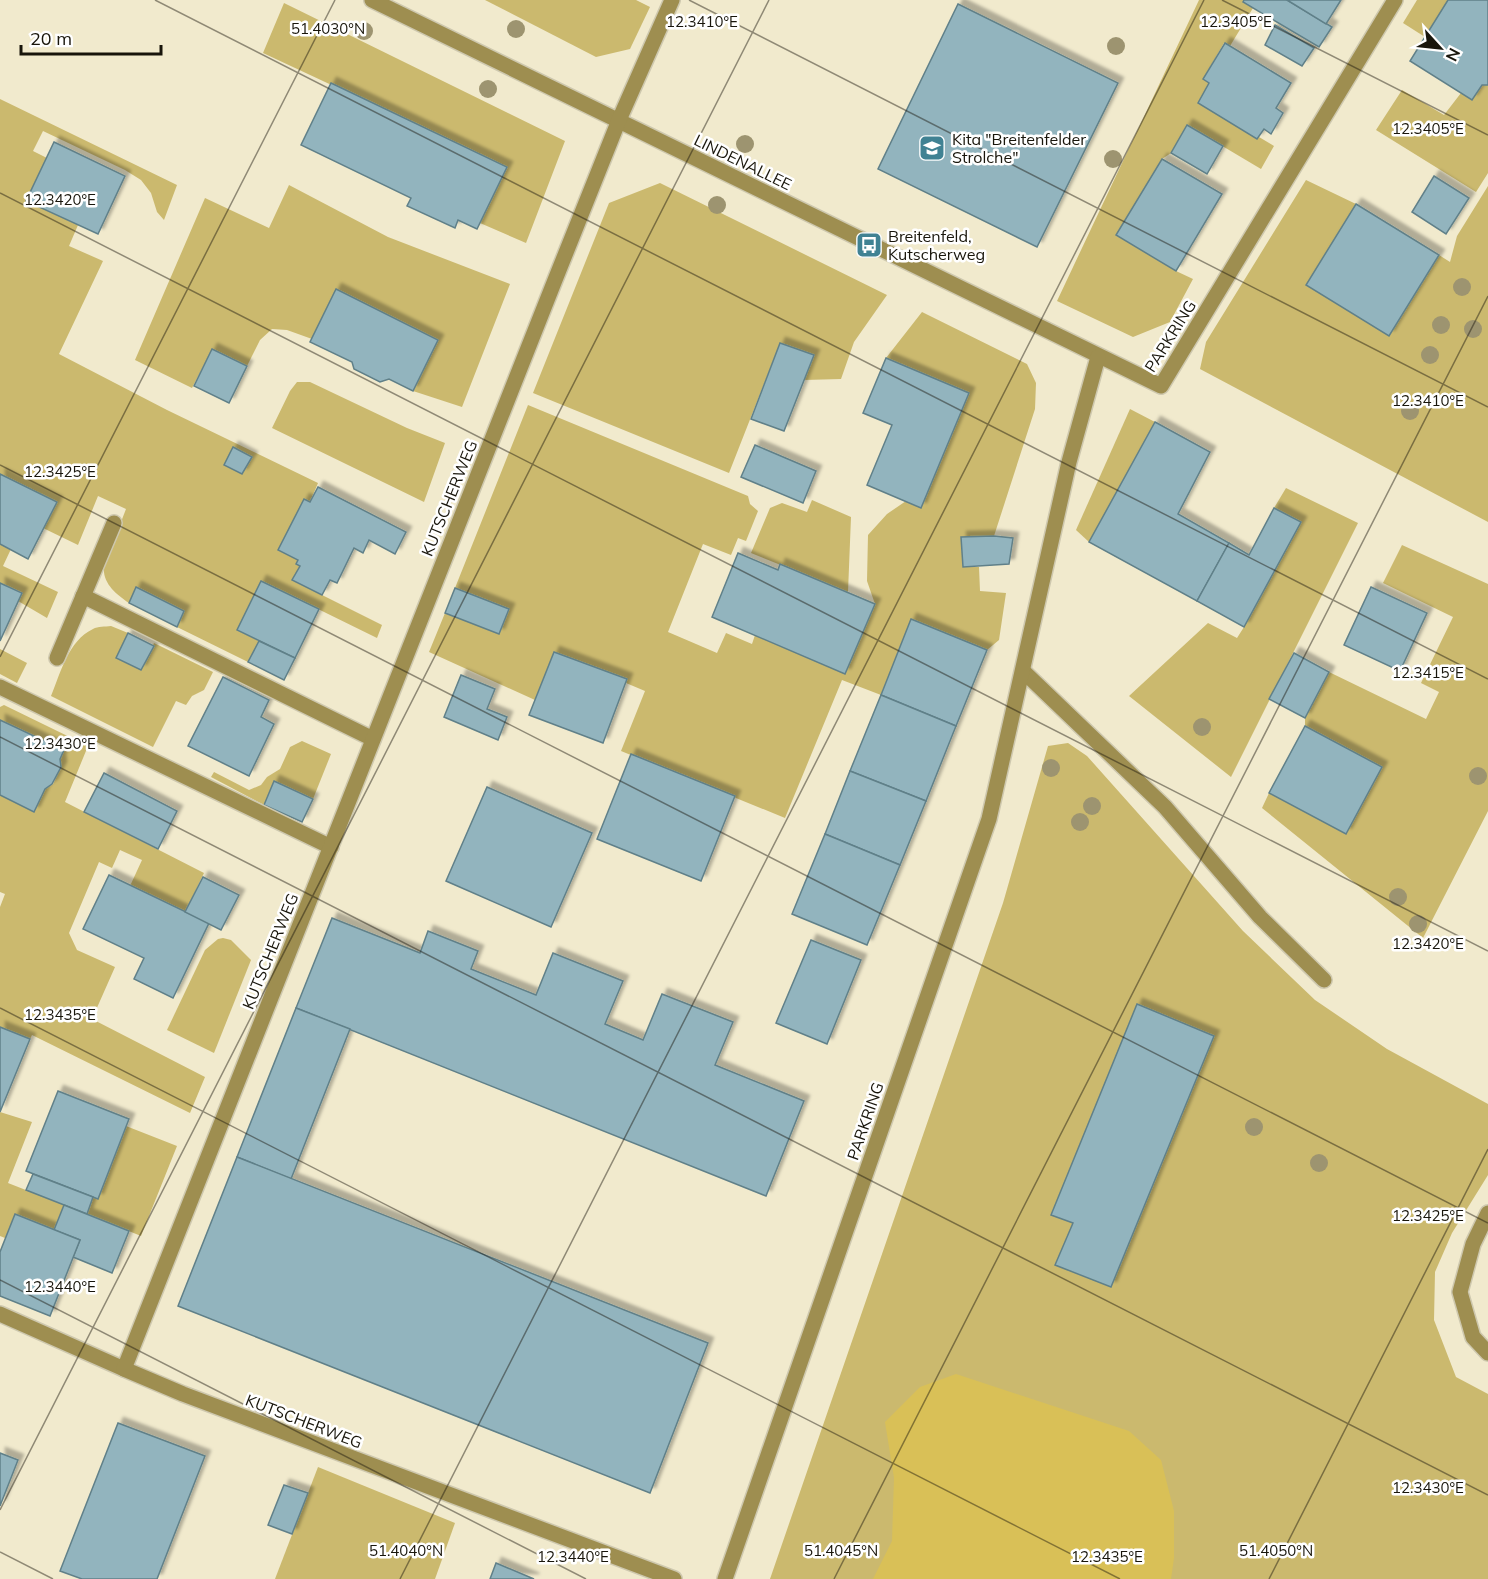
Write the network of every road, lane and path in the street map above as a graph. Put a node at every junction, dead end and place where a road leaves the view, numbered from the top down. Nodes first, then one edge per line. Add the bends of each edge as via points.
1 (372, 0) edge
2 (672, 0) edge
3 (1395, 0) edge
4 (619, 120) junction
5 (1098, 357) junction
6 (114, 523) dead end
7 (83, 596) junction
8 (57, 658) dead end
9 (1023, 671) junction
10 (0, 687) edge
11 (373, 739) junction
12 (331, 847) junction
13 (1324, 980) dead end
14 (1488, 1213) edge
15 (0, 1314) edge
16 (1488, 1353) edge
17 (124, 1369) junction
18 (674, 1579) edge
19 (724, 1579) edge

1 - 4 street, LINDENALLEE
2 - 4 street, KUTSCHERWEG
3 - 5 street, PARKRING via 1161,386
4 - 5 street, LINDENALLEE
4 - 11 street, KUTSCHERWEG
5 - 9 street, PARKRING
6 - 7 street
7 - 8 street
7 - 11 street
9 - 13 street via 1165,807 1260,917
9 - 19 street, PARKRING via 989,819
10 - 12 street
11 - 12 street, KUTSCHERWEG
12 - 17 street, KUTSCHERWEG
14 - 16 street via 1473,1244 1460,1292 1473,1336
15 - 17 street
17 - 18 street, KUTSCHERWEG

